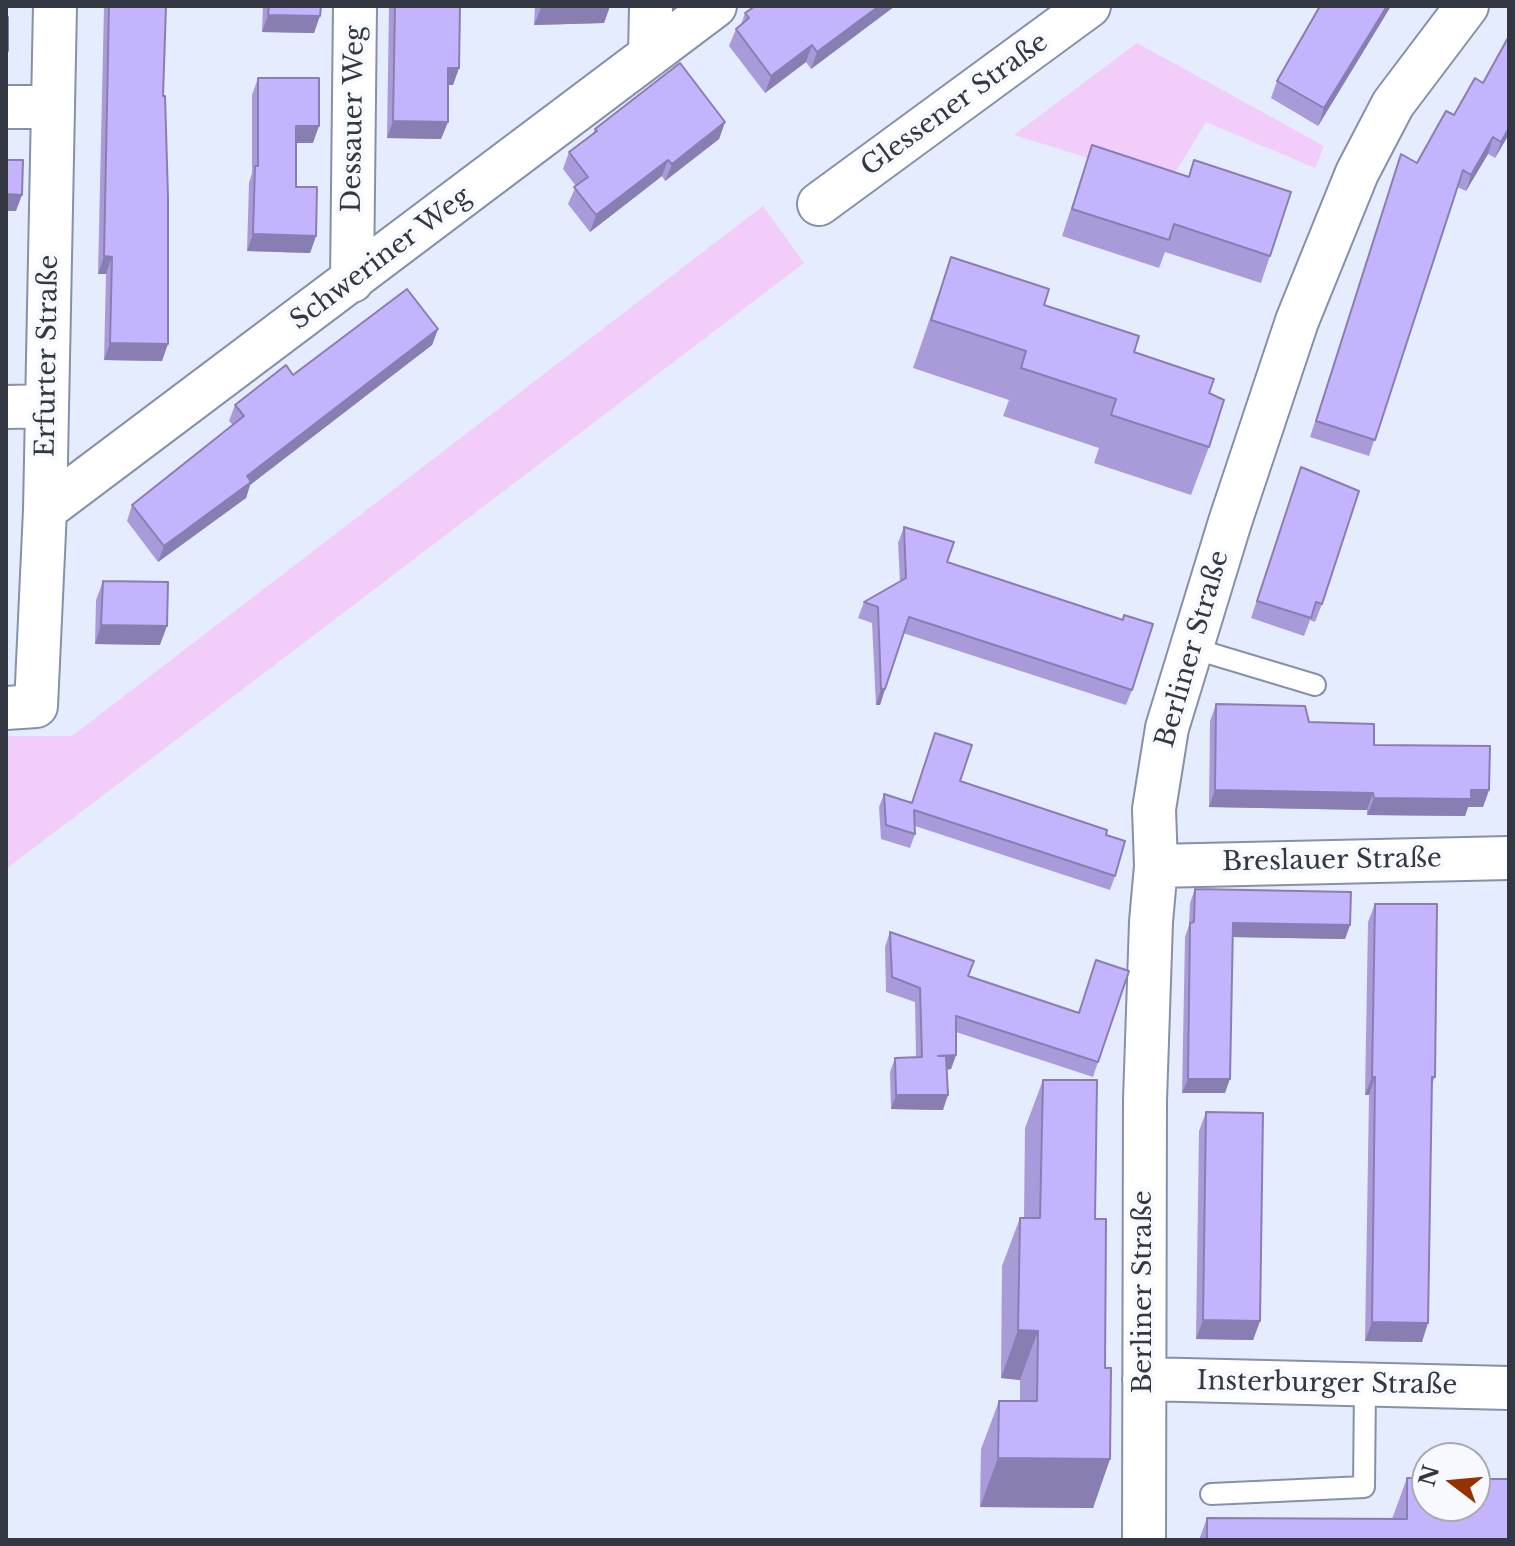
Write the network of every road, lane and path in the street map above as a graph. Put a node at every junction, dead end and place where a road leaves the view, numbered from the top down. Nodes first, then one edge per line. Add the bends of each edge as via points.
1 (55, 6) edge
2 (355, 6) edge
3 (651, 6) edge
4 (715, 6) edge
5 (1089, 6) edge
6 (1467, 6) edge
7 (650, 55) junction
8 (6, 107) edge
9 (53, 107) junction
10 (819, 204) dead end
11 (352, 281) junction
12 (47, 406) junction
13 (6, 407) edge
14 (45, 510) junction
15 (1192, 648) junction
16 (1315, 685) dead end
17 (21, 707) edge
18 (1509, 858) edge
19 (1156, 866) junction
20 (1144, 1379) junction
21 (1365, 1385) junction
22 (1509, 1388) edge
23 (1211, 1494) dead end
24 (1144, 1540) edge

1 - 9 street, Erfurter Straße
2 - 11 street, Dessauer Weg
3 - 7 street
4 - 7 street, Schweriner Weg
5 - 10 street, Glessener Straße
6 - 15 street, Berliner Straße via 1393,104 1357,173 1297,321
7 - 11 street, Schweriner Weg
8 - 9 street
9 - 12 street, Erfurter Straße
11 - 14 street, Schweriner Weg
12 - 13 street
12 - 14 street, Erfurter Straße
14 - 17 street, Erfurter Straße
15 - 16 lane
15 - 19 street, Berliner Straße via 1167,728 1154,809
18 - 19 street, Breslauer Straße
19 - 20 street, Berliner Straße via 1145,1100
20 - 21 street, Insterburger Straße
20 - 24 street, Berliner Straße
21 - 22 street, Insterburger Straße
21 - 23 lane via 1364,1487

